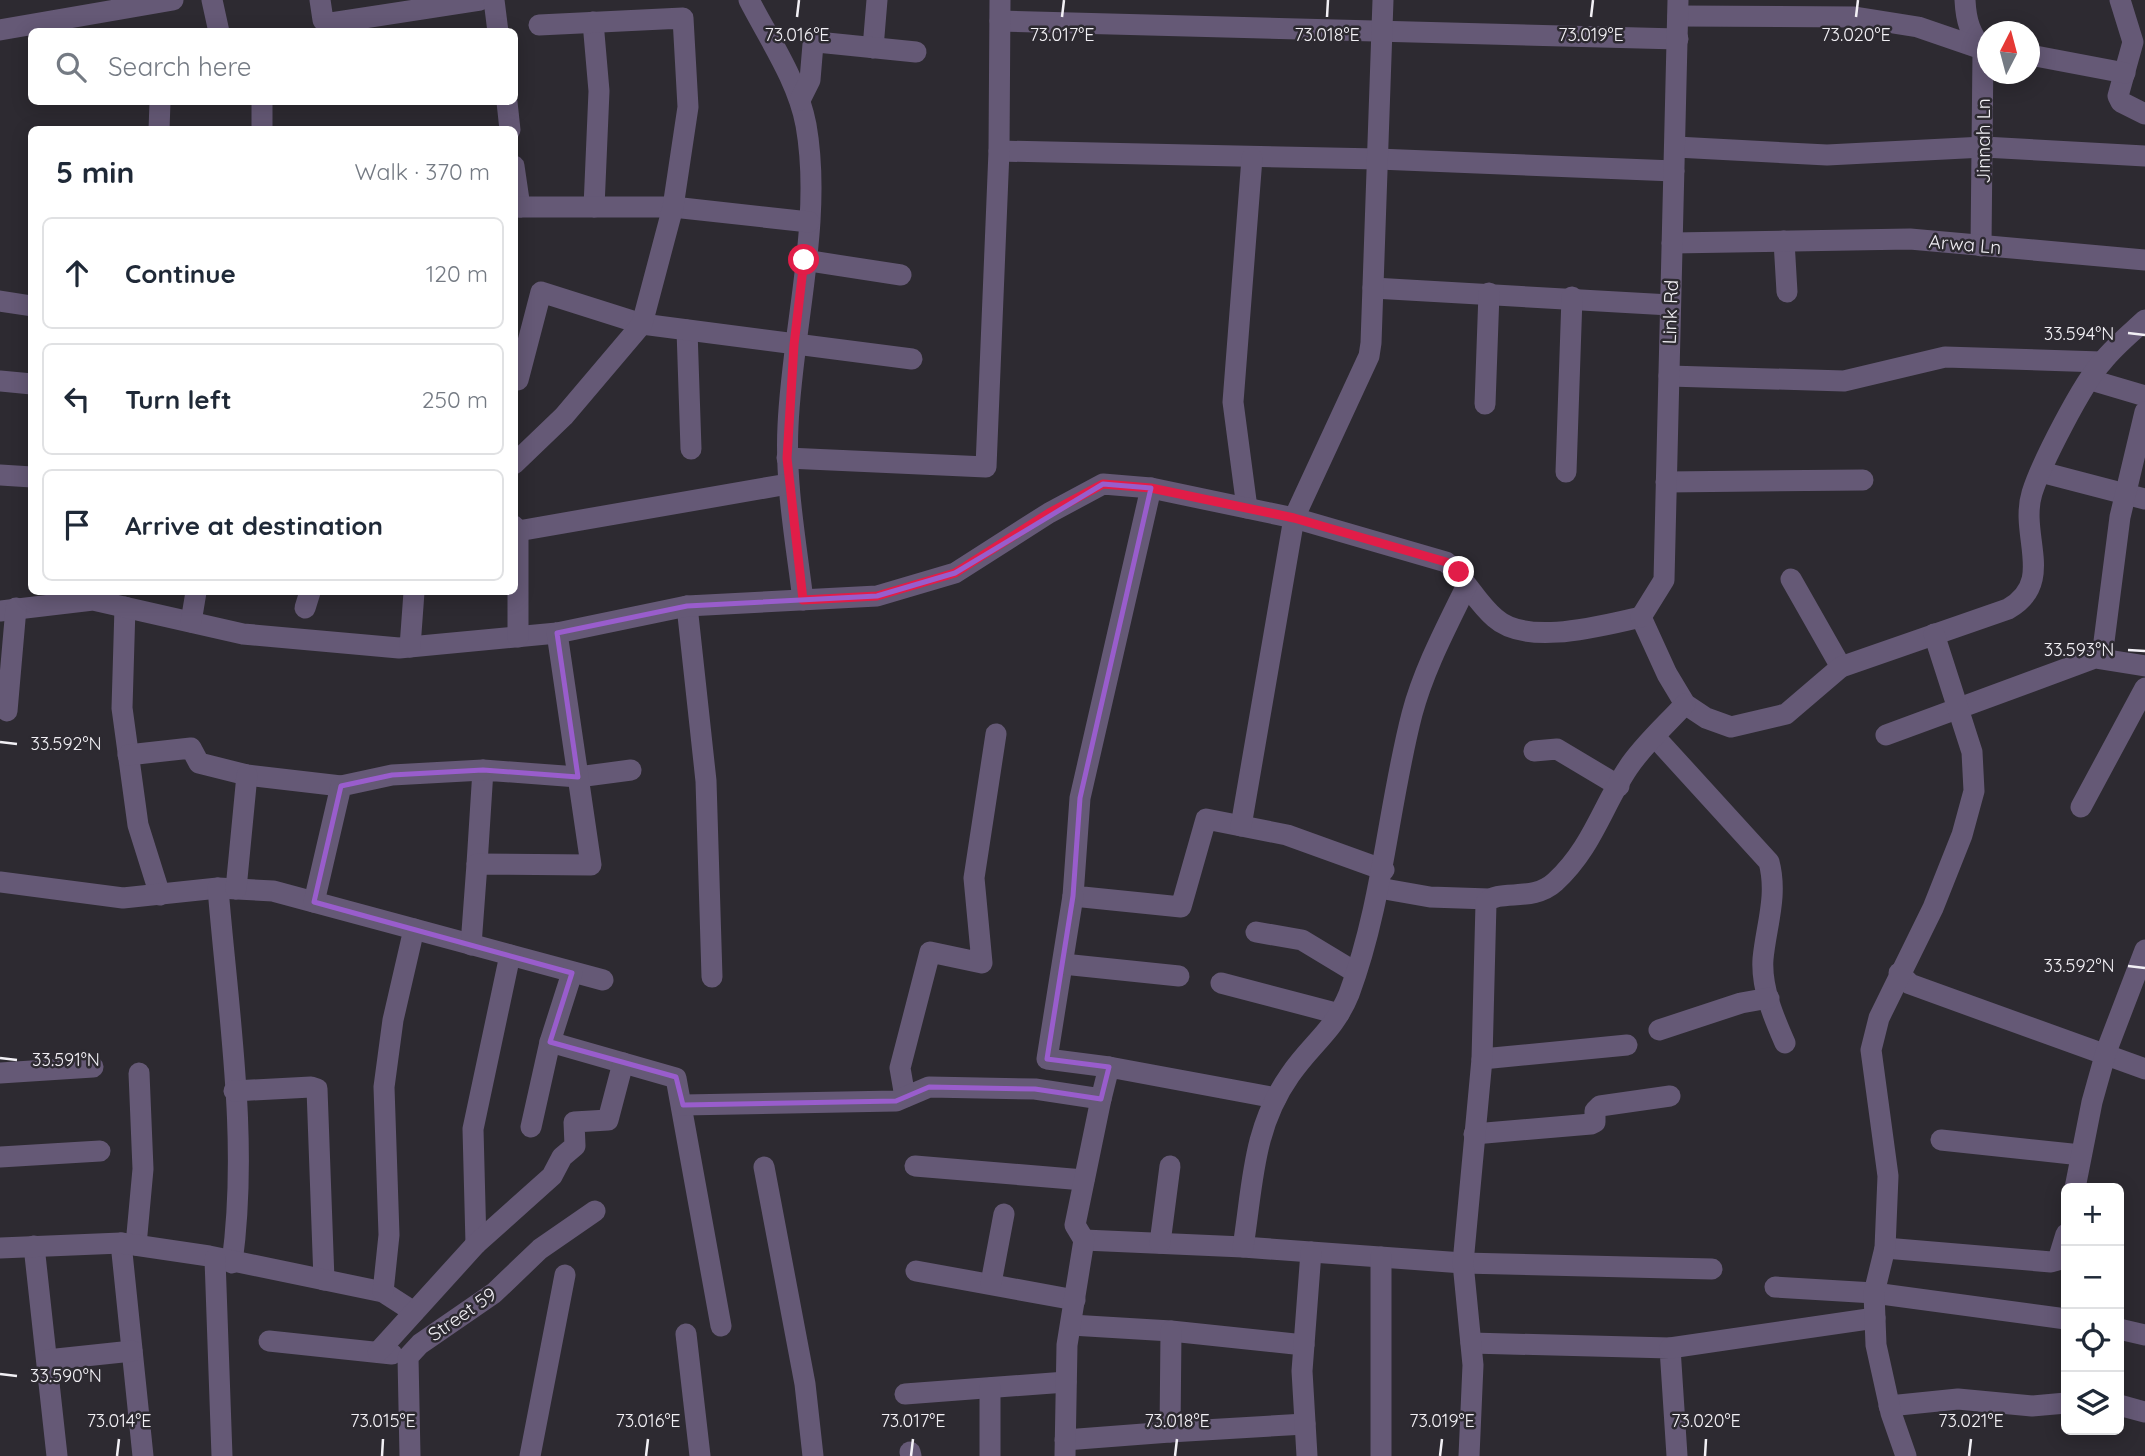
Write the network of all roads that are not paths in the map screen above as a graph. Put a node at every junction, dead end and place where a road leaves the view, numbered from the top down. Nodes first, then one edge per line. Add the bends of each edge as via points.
1 (173, 0) edge
2 (212, 0) edge
3 (320, 0) edge
4 (481, 0) edge
5 (494, 0) edge
6 (749, 0) edge
7 (877, 0) edge
8 (1383, 0) edge
9 (1965, 0) edge
10 (2120, 0) edge
11 (1678, 8) edge
12 (1855, 8) edge
13 (1000, 11) edge
14 (102, 22) edge
15 (593, 22) junction
16 (539, 25) dead end
17 (218, 28) edge
18 (498, 28) edge
19 (0, 30) edge
20 (1382, 31) junction
21 (1678, 39) junction
22 (1977, 42) edge
23 (873, 48) junction
24 (1977, 48) edge
25 (916, 52) dead end
26 (2040, 57) edge
27 (2124, 73) junction
28 (1985, 84) edge
29 (800, 100) junction
30 (160, 105) edge
31 (262, 105) edge
32 (507, 105) edge
33 (2145, 114) edge
34 (159, 126) edge
35 (262, 126) edge
36 (510, 126) edge
37 (1676, 147) junction
38 (1984, 147) junction
39 (999, 151) junction
40 (2145, 156) edge
41 (1252, 158) junction
42 (1378, 159) junction
43 (1674, 171) junction
44 (518, 207) edge
45 (594, 207) junction
46 (673, 207) junction
47 (809, 222) junction
48 (1784, 241) junction
49 (1672, 243) junction
50 (1981, 246) junction
51 (804, 260) junction
52 (2145, 260) edge
53 (901, 275) dead end
54 (1373, 288) junction
55 (1787, 292) dead end
56 (1489, 293) junction
57 (1572, 297) junction
58 (0, 301) edge
59 (28, 305) edge
60 (1670, 305) junction
61 (2145, 320) edge
62 (642, 324) junction
63 (687, 330) junction
64 (523, 331) edge
65 (794, 345) junction
66 (912, 359) dead end
67 (2096, 371) junction
68 (1669, 376) junction
69 (518, 380) dead end
70 (0, 381) edge
71 (28, 384) edge
72 (2145, 396) edge
73 (1485, 404) dead end
74 (2145, 412) edge
75 (691, 449) dead end
76 (787, 458) junction
77 (518, 460) edge
78 (1566, 472) dead end
79 (2041, 472) junction
80 (0, 475) edge
81 (28, 477) edge
82 (1863, 480) dead end
83 (1666, 482) junction
84 (788, 484) junction
85 (1151, 488) junction
86 (2135, 497) edge
87 (1247, 508) junction
88 (1294, 518) junction
89 (518, 529) edge
90 (1791, 579) dead end
91 (1466, 587) junction
92 (196, 595) edge
93 (414, 595) edge
94 (517, 595) edge
95 (112, 600) edge
96 (803, 600) junction
97 (687, 606) junction
98 (8, 609) edge
99 (1641, 617) junction
100 (191, 622) junction
101 (557, 633) junction
102 (1934, 634) junction
103 (518, 637) junction
104 (410, 647) junction
105 (2102, 657) junction
106 (2145, 666) edge
107 (1841, 667) junction
108 (2145, 688) edge
109 (1685, 704) junction
110 (1958, 708) junction
111 (7, 711) dead end
112 (996, 734) dead end
113 (1886, 735) dead end
114 (1655, 737) junction
115 (1534, 751) dead end
116 (128, 755) junction
117 (631, 770) dead end
118 (483, 771) junction
119 (247, 775) junction
120 (578, 777) junction
121 (341, 786) junction
122 (1619, 786) junction
123 (2081, 807) dead end
124 (1241, 826) junction
125 (477, 864) junction
126 (1382, 879) junction
127 (0, 882) edge
128 (227, 889) junction
129 (160, 895) junction
130 (1073, 896) junction
131 (1489, 899) junction
132 (314, 902) junction
133 (414, 929) junction
134 (1256, 932) dead end
135 (471, 945) junction
136 (2145, 950) edge
137 (510, 956) junction
138 (1063, 964) junction
139 (1355, 972) junction
140 (572, 973) junction
141 (1899, 973) junction
142 (1179, 976) dead end
143 (712, 977) dead end
144 (603, 980) dead end
145 (1221, 983) dead end
146 (2138, 989) edge
147 (1769, 998) junction
148 (1339, 1014) junction
149 (1659, 1030) dead end
150 (550, 1042) junction
151 (1785, 1043) dead end
152 (1627, 1045) dead end
153 (2106, 1052) junction
154 (1482, 1059) junction
155 (623, 1063) junction
156 (93, 1067) dead end
157 (1109, 1067) junction
158 (2145, 1069) edge
159 (0, 1073) edge
160 (139, 1073) dead end
161 (234, 1091) junction
162 (1670, 1096) dead end
163 (905, 1097) junction
164 (1276, 1098) junction
165 (1101, 1099) junction
166 (683, 1104) junction
167 (531, 1127) dead end
168 (1474, 1133) junction
169 (1941, 1140) dead end
170 (100, 1151) dead end
171 (2081, 1155) junction
172 (0, 1157) edge
173 (915, 1166) dead end
174 (1170, 1166) dead end
175 (764, 1167) dead end
176 (1084, 1181) junction
177 (2076, 1183) edge
178 (596, 1211) dead end
179 (1004, 1214) dead end
180 (1084, 1240) junction
181 (1160, 1243) junction
182 (128, 1244) junction
183 (476, 1244) junction
184 (34, 1246) junction
185 (2064, 1246) edge
186 (1243, 1247) junction
187 (0, 1248) edge
188 (1885, 1248) junction
189 (1311, 1252) junction
190 (1381, 1257) junction
191 (223, 1261) junction
192 (1463, 1263) junction
193 (1712, 1269) dead end
194 (916, 1271) dead end
195 (565, 1275) dead end
196 (324, 1280) junction
197 (991, 1283) junction
198 (1775, 1287) dead end
199 (383, 1292) junction
200 (1874, 1293) junction
201 (1074, 1300) junction
202 (414, 1312) junction
203 (1875, 1318) junction
204 (2061, 1318) edge
205 (1071, 1325) junction
206 (721, 1326) dead end
207 (2124, 1330) edge
208 (1171, 1331) junction
209 (686, 1334) dead end
210 (2145, 1335) edge
211 (269, 1341) dead end
212 (1471, 1343) junction
213 (1304, 1345) junction
214 (1670, 1348) junction
215 (132, 1351) junction
216 (378, 1352) junction
217 (408, 1357) junction
218 (47, 1360) junction
219 (1066, 1382) junction
220 (990, 1388) junction
221 (905, 1394) dead end
222 (2061, 1403) edge
223 (1889, 1406) junction
224 (2124, 1406) edge
225 (2145, 1412) edge
226 (1305, 1424) junction
227 (1170, 1432) junction
228 (1065, 1448) edge
229 (405, 1455) edge
230 (57, 1456) edge
231 (143, 1456) edge
232 (222, 1456) edge
233 (530, 1456) edge
234 (700, 1456) edge
235 (813, 1456) edge
236 (990, 1456) edge
237 (1307, 1456) edge
238 (1381, 1456) edge
239 (1469, 1456) edge
240 (1677, 1456) edge
241 (1906, 1456) edge

1 - 14 street
2 - 17 street
3 - 4 street via 323,20 331,23
5 - 18 street
6 - 29 street
7 - 23 street
8 - 20 street
9 - 22 street, Jinnah Ln via 1966,20
10 - 27 street via 2133,42
11 - 12 street
11 - 21 street, Link Rd
12 - 24 street
13 - 20 street
13 - 39 street
14 - 19 street
15 - 16 street
15 - 45 street via 599,90
15 - 46 street via 678,16 686,22 688,107
20 - 21 street
20 - 42 street
21 - 37 street, Link Rd
23 - 25 street
23 - 29 street via 813,44 810,80
26 - 27 street
27 - 33 street via 2121,102
28 - 38 street, Jinnah Ln
29 - 47 street via 806,127
30 - 34 street
31 - 35 street
32 - 36 street
37 - 38 street via 1827,155
37 - 43 street, Link Rd
38 - 40 street
38 - 50 street, Jinnah Ln
39 - 41 street
39 - 76 street via 986,467
41 - 42 street
41 - 87 street via 1233,402
42 - 43 street
42 - 54 street
43 - 49 street, Link Rd
44 - 45 street
45 - 46 street
46 - 47 street
46 - 62 street
47 - 51 street
48 - 49 street, Arwa Ln
48 - 50 street, Arwa Ln via 1910,239
48 - 55 street
49 - 60 street, Link Rd
50 - 52 street, Arwa Ln
51 - 53 street
51 - 65 street
54 - 56 street
54 - 88 street via 1369,356
56 - 57 street
56 - 73 street
57 - 60 street
57 - 78 street
58 - 59 street
60 - 68 street, Link Rd
61 - 67 street
62 - 63 street
62 - 64 street via 541,292
62 - 77 street via 564,416
63 - 65 street
63 - 75 street
64 - 69 street
65 - 66 street
65 - 76 street
67 - 68 street via 1945,357 1844,381
67 - 72 street
67 - 79 street
68 - 83 street, Link Rd
70 - 71 street
74 - 86 street
76 - 84 street
79 - 86 street
79 - 102 street via 2032,495 2029,530 2032,586 2024,600
80 - 81 street
82 - 83 street
83 - 99 street, Link Rd via 1664,580
84 - 89 street
84 - 96 street
85 - 87 street
85 - 96 street via 1103,484 955,573 877,596
85 - 130 street via 1082,787
86 - 105 street
87 - 88 street
88 - 91 street via 1446,562 1459,572
88 - 124 street
90 - 107 street
91 - 99 street via 1493,617 1515,629 1577,630
91 - 126 street via 1415,704
92 - 100 street
93 - 104 street
94 - 103 street
95 - 98 street
95 - 100 street
95 - 116 street
96 - 97 street
97 - 101 street
97 - 143 street via 706,781
98 - 111 street
99 - 109 street
100 - 104 street via 243,634
101 - 103 street
101 - 120 street
102 - 107 street
102 - 110 street
103 - 104 street
105 - 106 street
105 - 110 street
107 - 109 street via 1786,714 1775,717 1731,727
108 - 123 street
109 - 114 street
110 - 113 street
110 - 141 street via 1975,775 1969,817 1933,908
112 - 163 street via 974,878 982,963 930,953 900,1068
114 - 122 street
114 - 147 street via 1769,862 1773,898 1763,960
115 - 122 street via 1557,749
116 - 119 street via 191,748 199,763
116 - 129 street via 138,825
117 - 120 street
118 - 120 street
118 - 121 street via 392,775
118 - 125 street
119 - 121 street
119 - 128 street
120 - 125 street via 591,865
121 - 132 street
122 - 131 street via 1599,827 1557,880 1541,893
124 - 126 street via 1287,835
124 - 130 street via 1206,819 1181,907
125 - 135 street
126 - 131 street via 1430,897
126 - 139 street
127 - 129 street via 123,898
128 - 129 street
128 - 132 street via 273,891
128 - 161 street
130 - 138 street
131 - 154 street
132 - 133 street
133 - 135 street
133 - 199 street via 384,1087 389,1236
134 - 139 street via 1302,940
135 - 137 street
136 - 146 street
137 - 140 street
137 - 183 street via 473,1129
138 - 142 street
138 - 157 street via 1047,1059
139 - 148 street
140 - 144 street
140 - 150 street
141 - 153 street via 1910,984
141 - 188 street via 1879,1018 1871,1051 1888,1177
145 - 148 street
146 - 153 street
147 - 149 street
147 - 151 street
148 - 164 street
150 - 155 street
150 - 167 street
152 - 154 street
153 - 158 street
153 - 171 street
154 - 168 street
155 - 166 street via 676,1078
155 - 183 street via 608,1120 574,1122 575,1146 562,1157 552,1176
156 - 159 street
157 - 164 street
157 - 165 street
160 - 182 street via 144,1169
161 - 191 street via 239,1213
161 - 196 street via 317,1089
162 - 168 street via 1600,1106 1591,1124
163 - 165 street via 929,1087 1035,1089
163 - 166 street via 896,1101
164 - 186 street via 1256,1145
165 - 176 street
166 - 206 street
168 - 192 street
169 - 171 street
170 - 172 street
171 - 177 street
173 - 176 street
174 - 181 street
175 - 235 street via 805,1384
176 - 180 street via 1075,1225
178 - 217 street, Street 59 via 540,1250 494,1293 419,1344
179 - 197 street
180 - 181 street
180 - 201 street
181 - 186 street
182 - 184 street
182 - 191 street
182 - 215 street
183 - 202 street
184 - 187 street
184 - 218 street
185 - 188 street via 2058,1260 2051,1262
186 - 189 street
188 - 200 street
189 - 190 street
189 - 213 street
190 - 192 street
190 - 238 street
191 - 196 street
191 - 232 street
192 - 193 street
192 - 212 street
194 - 197 street
195 - 233 street
196 - 199 street
197 - 201 street
198 - 200 street
199 - 202 street
200 - 203 street
200 - 204 street
201 - 205 street
202 - 216 street
203 - 214 street
203 - 223 street
205 - 208 street
205 - 219 street
207 - 210 street
208 - 213 street
208 - 227 street
209 - 234 street
211 - 216 street
212 - 214 street
212 - 239 street
213 - 226 street
214 - 240 street
215 - 218 street
215 - 231 street
216 - 217 street
217 - 229 street
218 - 230 street
219 - 220 street
219 - 228 street
220 - 221 street
220 - 236 street
222 - 223 street via 2032,1406 1958,1399
223 - 241 street
224 - 225 street
226 - 227 street
226 - 237 street
227 - 228 street

